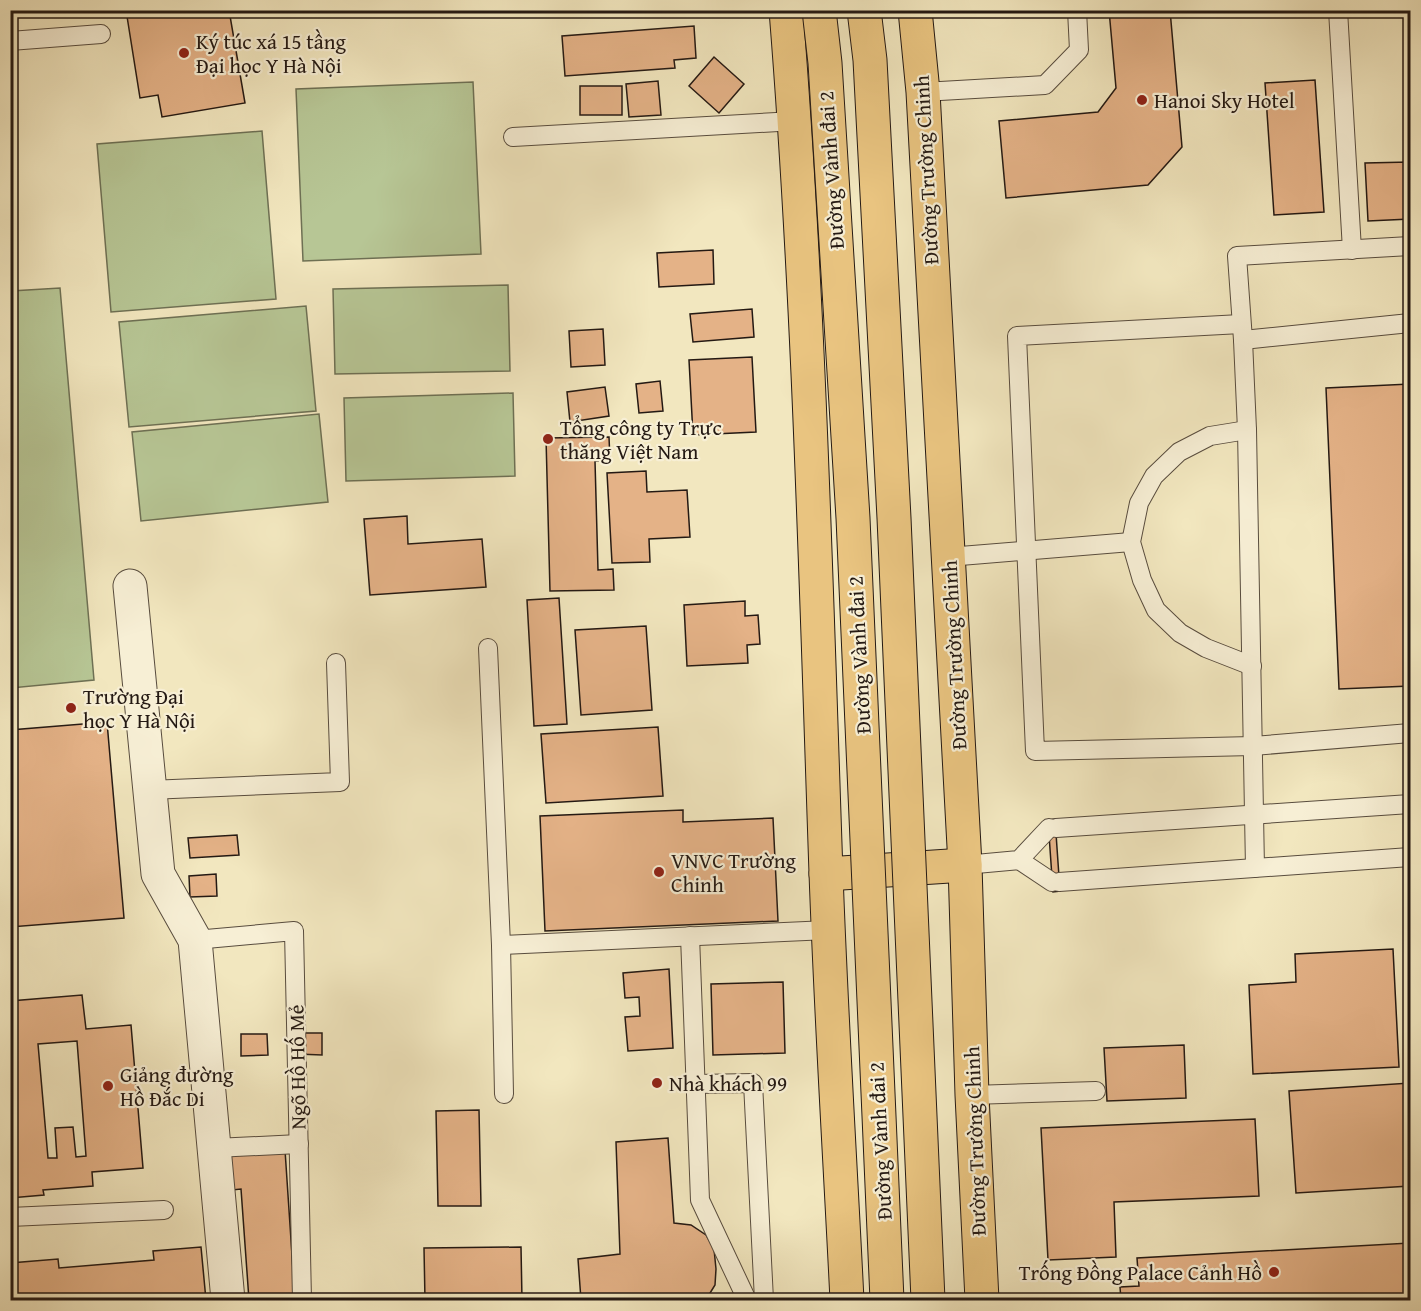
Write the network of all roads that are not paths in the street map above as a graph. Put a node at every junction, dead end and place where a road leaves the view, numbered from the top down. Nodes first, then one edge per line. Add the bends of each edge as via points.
1 (786, 10) edge
2 (819, 10) edge
3 (864, 10) edge
4 (915, 10) edge
5 (1077, 10) edge
6 (1338, 10) edge
7 (101, 34) dead end
8 (10, 41) edge
9 (923, 92) junction
10 (795, 121) junction
11 (513, 137) dead end
12 (1410, 246) edge
13 (1352, 249) junction
14 (1410, 323) edge
15 (1242, 332) junction
16 (1247, 430) junction
17 (1131, 542) junction
18 (1027, 551) junction
19 (948, 557) junction
20 (130, 586) dead end
21 (488, 648) dead end
22 (336, 663) dead end
23 (1252, 666) junction
24 (1410, 733) edge
25 (1253, 746) junction
26 (149, 790) junction
27 (1410, 804) edge
28 (1255, 815) junction
29 (1410, 857) edge
30 (1019, 860) junction
31 (965, 865) junction
32 (1256, 868) junction
33 (826, 874) junction
34 (828, 930) junction
35 (690, 936) junction
36 (195, 940) junction
37 (501, 945) junction
38 (695, 1084) junction
39 (1096, 1092) dead end
40 (504, 1094) dead end
41 (972, 1095) junction
42 (298, 1144) junction
43 (215, 1148) junction
44 (165, 1210) dead end
45 (10, 1217) edge
46 (228, 1300) edge
47 (302, 1300) edge
48 (747, 1300) edge
49 (764, 1300) edge
50 (847, 1300) edge
51 (887, 1300) edge
52 (928, 1300) edge
53 (982, 1300) edge

1 - 10 main road
2 - 51 main road, Đường Vành đai 2, bridge via 853,518
3 - 52 main road, Đường Vành đai 2, bridge via 894,518
4 - 9 main road, Đường Trường Chinh
5 - 9 lane via 1079,50 1045,86
6 - 13 lane
7 - 8 lane
9 - 19 main road, Đường Trường Chinh
10 - 11 lane
10 - 33 main road
12 - 13 lane
13 - 15 lane via 1237,256
14 - 15 lane
15 - 16 lane
15 - 18 lane via 1017,336
16 - 17 lane via 1210,436 1170,460 1154,476 1140,503
16 - 23 lane
17 - 18 lane
17 - 23 lane via 1156,610 1180,633
18 - 19 lane
18 - 25 lane via 1035,751
19 - 31 main road, Đường Trường Chinh
20 - 26 street
21 - 37 lane
22 - 26 lane via 340,783
23 - 25 lane
24 - 25 lane
25 - 28 lane
26 - 36 street via 158,874
27 - 28 lane
28 - 30 lane via 1052,828
28 - 32 lane
29 - 32 lane
30 - 31 lane
30 - 32 lane via 1056,882
31 - 33 main road
31 - 41 main road, Đường Trường Chinh
33 - 34 main road
34 - 35 lane
34 - 50 main road
35 - 37 lane
35 - 38 lane
36 - 42 lane, Ngõ Hồ Hố Mẻ via 294,931
36 - 43 street
37 - 40 lane
38 - 48 lane via 700,1200
38 - 49 lane via 753,1083
39 - 41 lane
41 - 53 main road, Đường Trường Chinh
42 - 43 lane
42 - 47 lane, Ngõ Hồ Hố Mẻ
43 - 46 street
44 - 45 lane

